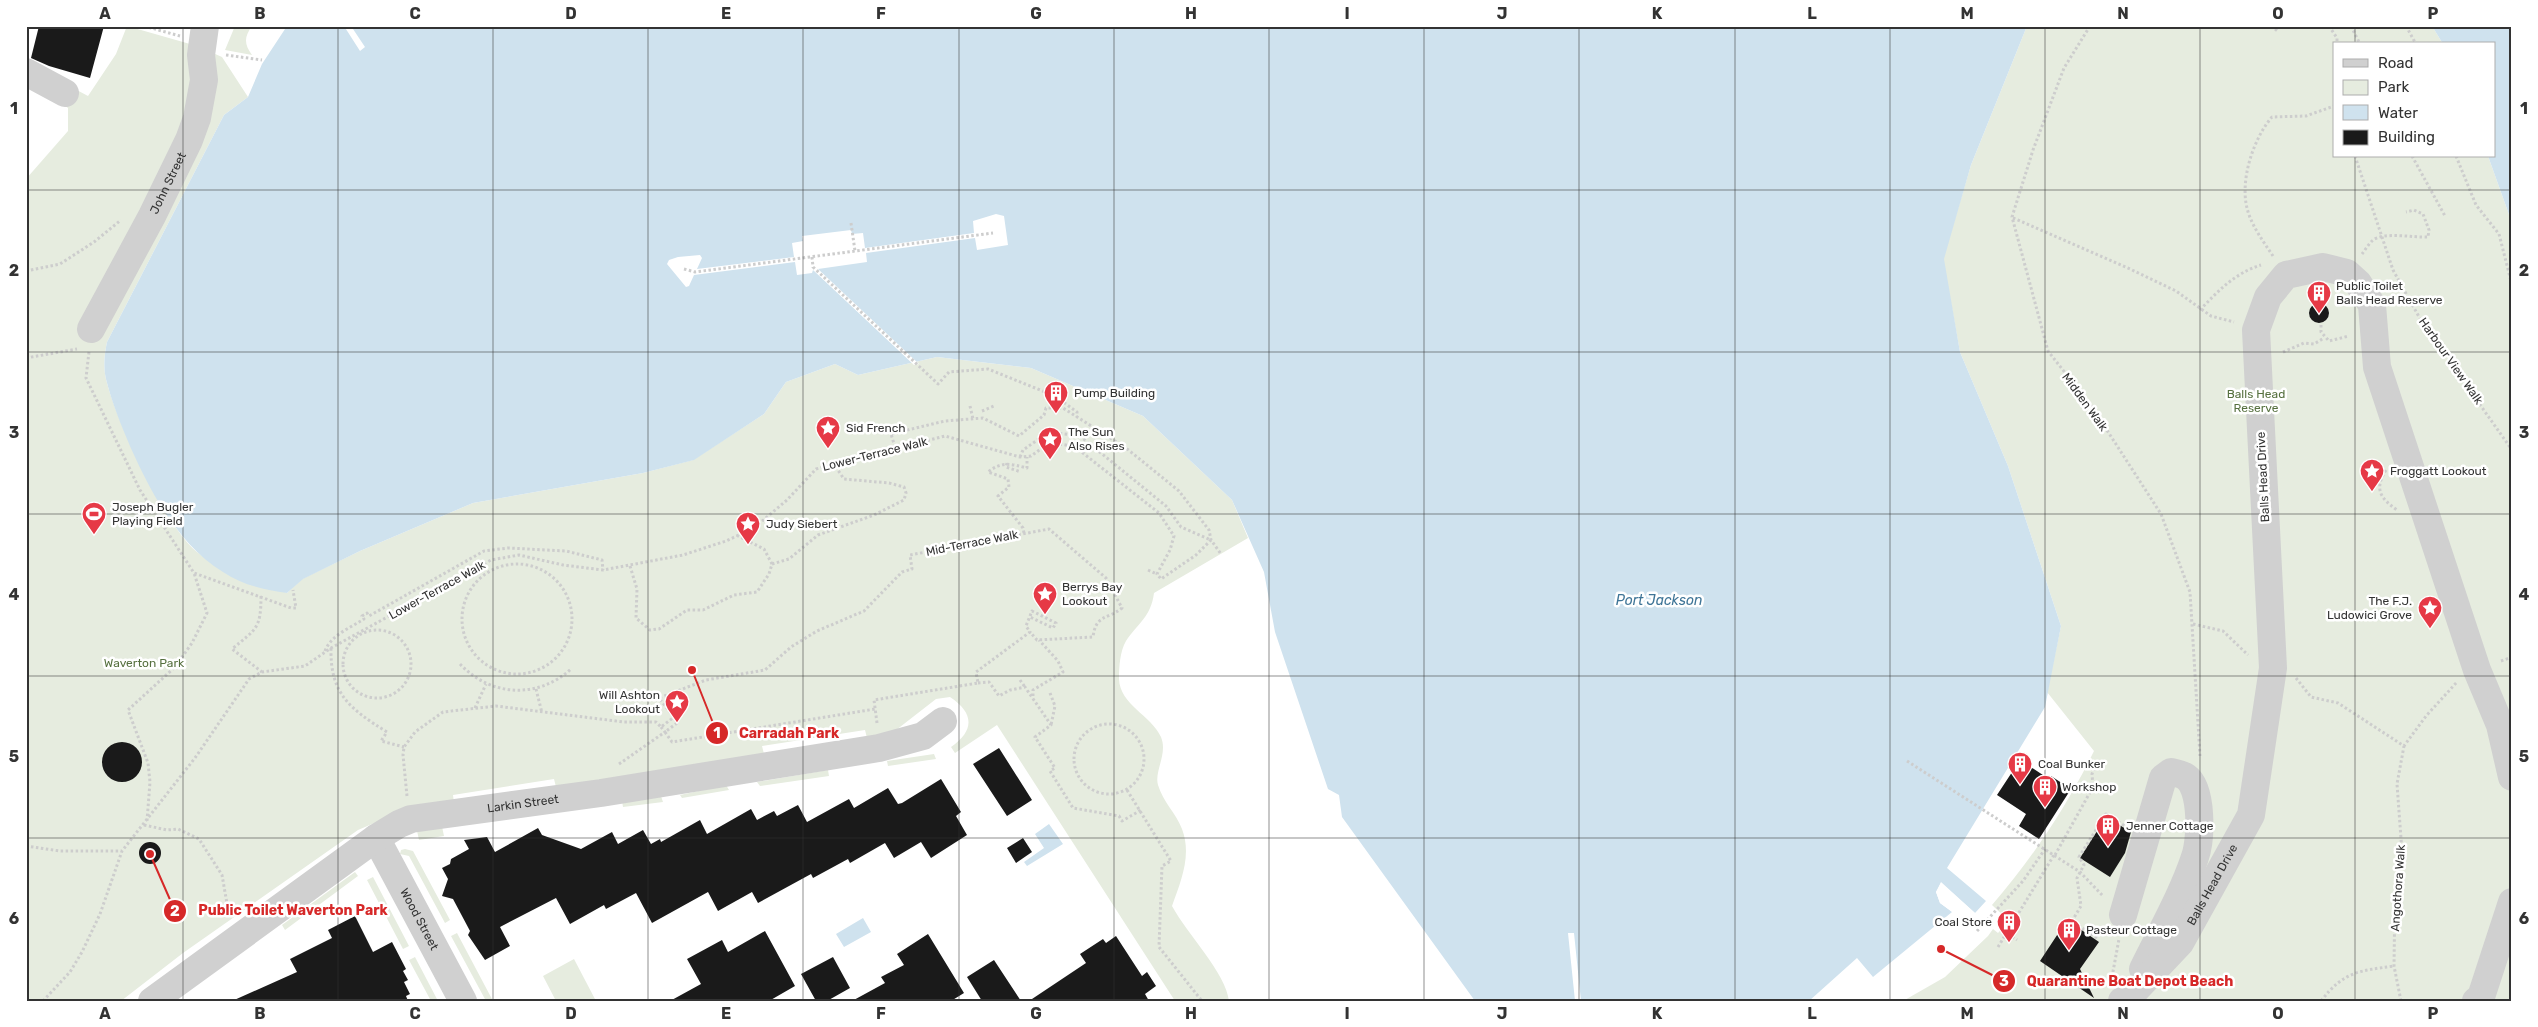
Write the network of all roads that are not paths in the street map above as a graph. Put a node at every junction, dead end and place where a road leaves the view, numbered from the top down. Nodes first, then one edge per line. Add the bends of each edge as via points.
1 (194, 32) edge
2 (26, 72) edge
3 (65, 93) dead end
4 (90, 338) road end
5 (943, 721) dead end
6 (2512, 777) edge
7 (376, 838) junction
8 (2512, 902) edge
9 (2116, 909) road end
10 (2121, 994) edge
11 (152, 1001) edge
12 (463, 1001) edge
13 (2476, 1001) edge

1 - 4 street, John Street via 204,80 196,118 152,216
2 - 3 street
5 - 7 street, Larkin Street via 923,736 879,748 601,793 419,817
6 - 10 street, Balls Head Drive via 2500,725 2477,670 2377,367 2372,305 2347,273 2323,267 2281,268 2256,330 2273,668 2251,815 2180,943
7 - 11 street, Larkin Street
7 - 12 street, Wood Street
8 - 13 street via 2481,997
9 - 10 street via 2163,778 2171,772 2184,775 2193,787 2198,808 2195,857 2161,935

